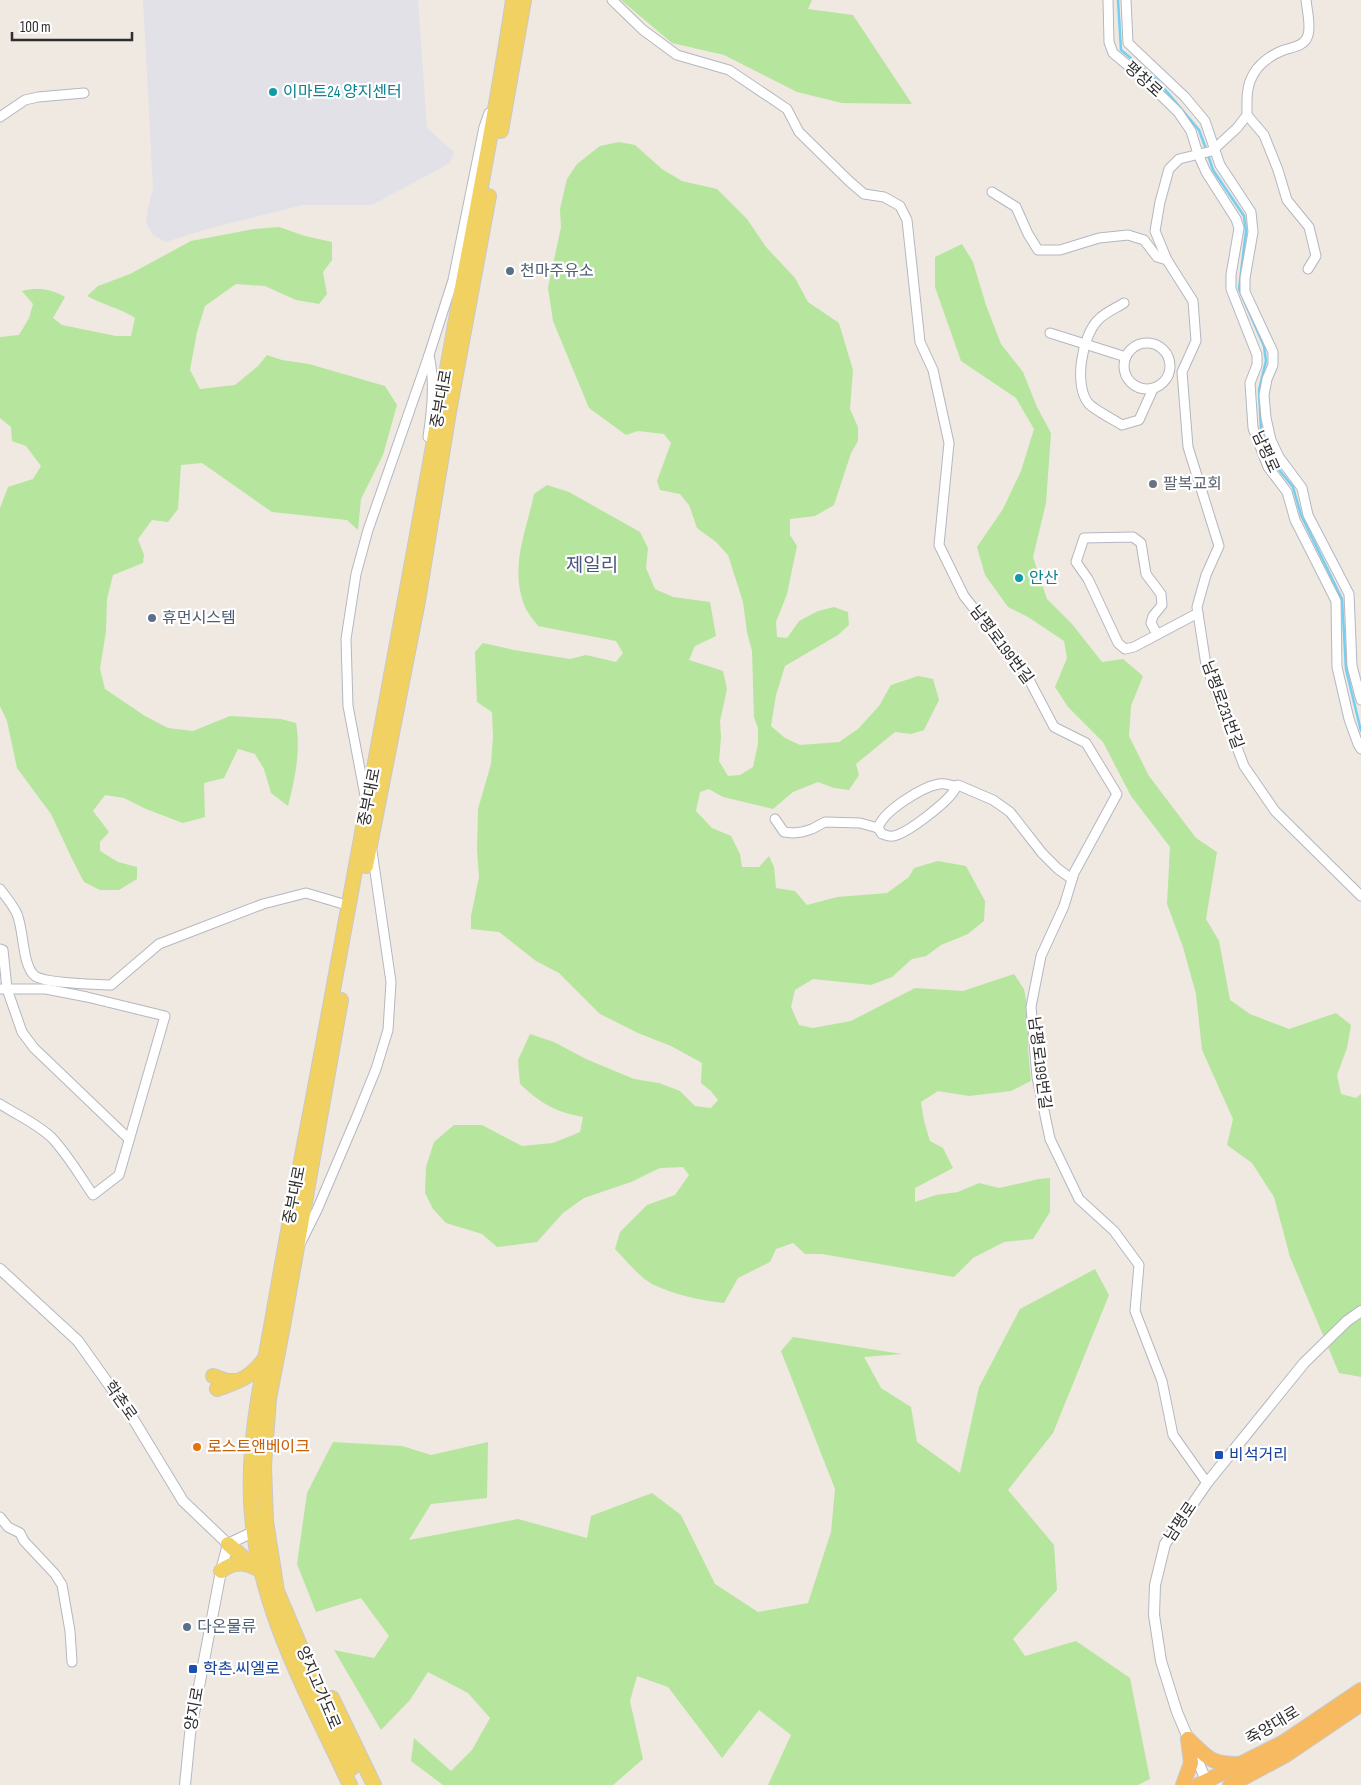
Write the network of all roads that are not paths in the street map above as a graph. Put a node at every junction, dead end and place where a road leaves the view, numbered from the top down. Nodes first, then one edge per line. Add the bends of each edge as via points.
1 (513, 0) edge
2 (524, 0) edge
3 (612, 0) edge
4 (1108, 0) edge
5 (1126, 0) edge
6 (1306, 0) edge
7 (84, 93) dead end
8 (497, 93) junction
9 (1247, 115) junction
10 (0, 117) edge
11 (1214, 150) junction
12 (1200, 154) junction
13 (992, 192) dead end
14 (1166, 260) junction
15 (1308, 270) dead end
16 (1124, 303) dead end
17 (1050, 333) dead end
18 (1084, 345) junction
19 (429, 355) junction
20 (1126, 357) junction
21 (1169, 374) junction
22 (1182, 378) junction
23 (1153, 389) junction
24 (427, 479) junction
25 (1198, 613) junction
26 (1157, 634) junction
27 (1361, 700) edge
28 (1361, 749) edge
29 (954, 786) junction
30 (368, 808) junction
31 (775, 819) dead end
32 (878, 828) junction
33 (371, 844) junction
34 (1072, 879) junction
35 (0, 889) edge
36 (1361, 896) edge
37 (350, 906) junction
38 (0, 949) edge
39 (88, 984) junction
40 (3, 989) edge
41 (87, 997) junction
42 (0, 1104) edge
43 (130, 1139) junction
44 (296, 1251) junction
45 (0, 1269) edge
46 (1361, 1311) edge
47 (266, 1358) junction
48 (215, 1382) dead end
49 (1208, 1483) junction
50 (0, 1517) edge
51 (253, 1532) junction
52 (228, 1544) junction
53 (258, 1569) junction
54 (221, 1571) junction
55 (272, 1593) junction
56 (72, 1662) dead end
57 (1361, 1690) edge
58 (1361, 1704) edge
59 (1188, 1739) junction
60 (1242, 1776) edge
61 (356, 1784) edge
62 (1204, 1784) edge
63 (185, 1785) edge
64 (340, 1785) edge
65 (374, 1785) edge
66 (1183, 1785) edge
67 (1230, 1785) edge

1 - 8 main road, 중부대로
2 - 33 main road, 중부대로 via 418,602
3 - 34 street, 남평로199번길 via 643,30 677,55 729,70 787,109 798,132 864,194 884,197 900,206 907,220 920,342 933,370 949,443 939,545 964,596 1026,674 1054,727 1086,743 1116,794
4 - 12 street, 평창로 via 1113,53 1178,112
5 - 11 street, 평창로 via 1128,43 1205,121
6 - 9 street via 1308,34 1304,42 1263,62 1252,76
7 - 10 street via 25,100
8 - 19 street via 484,127 453,280
8 - 24 main road, 중부대로
9 - 11 street
9 - 15 street via 1264,135 1287,200 1308,226 1316,256
11 - 12 street, 남평로231번길
11 - 27 street, 남평로 via 1220,165 1251,212 1253,232 1245,292 1273,352 1273,365 1264,394 1271,440 1302,488 1308,515 1349,594 1352,666
12 - 14 street, 남평로231번길 via 1178,159 1169,169 1155,231
12 - 28 street, 남평로 via 1206,172 1239,228 1231,289 1257,356 1250,383 1253,428 1268,466 1287,492 1295,520 1336,601 1337,667 1349,719
13 - 14 street via 1016,207 1038,250 1060,250 1099,238 1128,235 1144,240 1157,257
14 - 22 street, 남평로231번길 via 1193,301 1196,341
16 - 18 street via 1098,320
17 - 18 street
18 - 20 street
18 - 23 street via 1080,376 1082,390 1089,404 1114,420 1122,425 1139,420
19 - 24 street via 433,371
19 - 30 street via 368,530 356,574 346,639 348,706
20 - 21 street via 1137,346 1159,347 1168,358
20 - 23 street via 1124,371 1127,378 1138,388
21 - 22 street
21 - 23 street via 1160,386
22 - 25 street, 남평로231번길 via 1188,447 1219,546 1206,576
24 - 30 main road, 중부대로
25 - 26 street
25 - 36 street, 남평로231번길 via 1206,665 1244,766 1275,811
26 - 26 street via 1134,647 1125,649 1118,643 1088,579 1076,562 1084,538 1133,537 1141,543 1146,574 1161,594 1162,605 1151,624
29 - 32 street via 942,783 924,788 893,810
29 - 32 street via 953,794 942,805 908,830 890,836 882,834
29 - 34 street via 958,784 974,790 1010,812 1042,853
30 - 37 main road, 중부대로
31 - 32 street via 784,832 793,833 825,822 860,823
33 - 44 main road, 중부대로
33 - 44 street via 391,982 388,1030 357,1116
34 - 49 street, 남평로199번길 via 1042,956 1031,1007 1038,1077 1050,1139 1079,1199 1114,1231 1139,1265 1135,1311 1162,1381 1174,1436
35 - 39 street via 17,914 28,966 35,976
37 - 39 street via 306,893 263,904 159,944 111,984
37 - 47 main road, 중부대로
38 - 40 street via 3,950
39 - 41 street
40 - 41 street via 46,989
40 - 43 street via 22,1032 34,1048
41 - 43 street via 165,1016
42 - 43 street via 51,1137 93,1195 119,1175
44 - 55 main road, 중부대로 via 269,1399 264,1466
45 - 52 street, 학촌로 via 78,1341 132,1417 183,1501
46 - 49 street, 남평로 via 1347,1320 1304,1363
47 - 48 main road via 243,1380
47 - 51 main road, 중부대로 via 250,1449
49 - 59 street, 남평로 via 1165,1544 1155,1585 1154,1615 1161,1661
50 - 56 street via 8,1527 20,1533 62,1585
51 - 52 street
51 - 53 main road, 중부대로
52 - 53 main road
52 - 54 street, 양지로
53 - 54 main road via 237,1563
53 - 55 main road, 중부대로
54 - 63 street, 양지로 via 190,1734
55 - 61 main road, 양지고가도로
55 - 64 main road via 269,1623 275,1643
55 - 65 main road via 296,1624
57 - 60 highway, 죽양대로 via 1284,1742
58 - 60 highway, 죽양대로 via 1286,1755
59 - 60 highway via 1208,1758
59 - 62 street, 남평로
59 - 66 highway via 1191,1763
60 - 62 highway, 죽양대로
60 - 67 highway, 죽양대로

